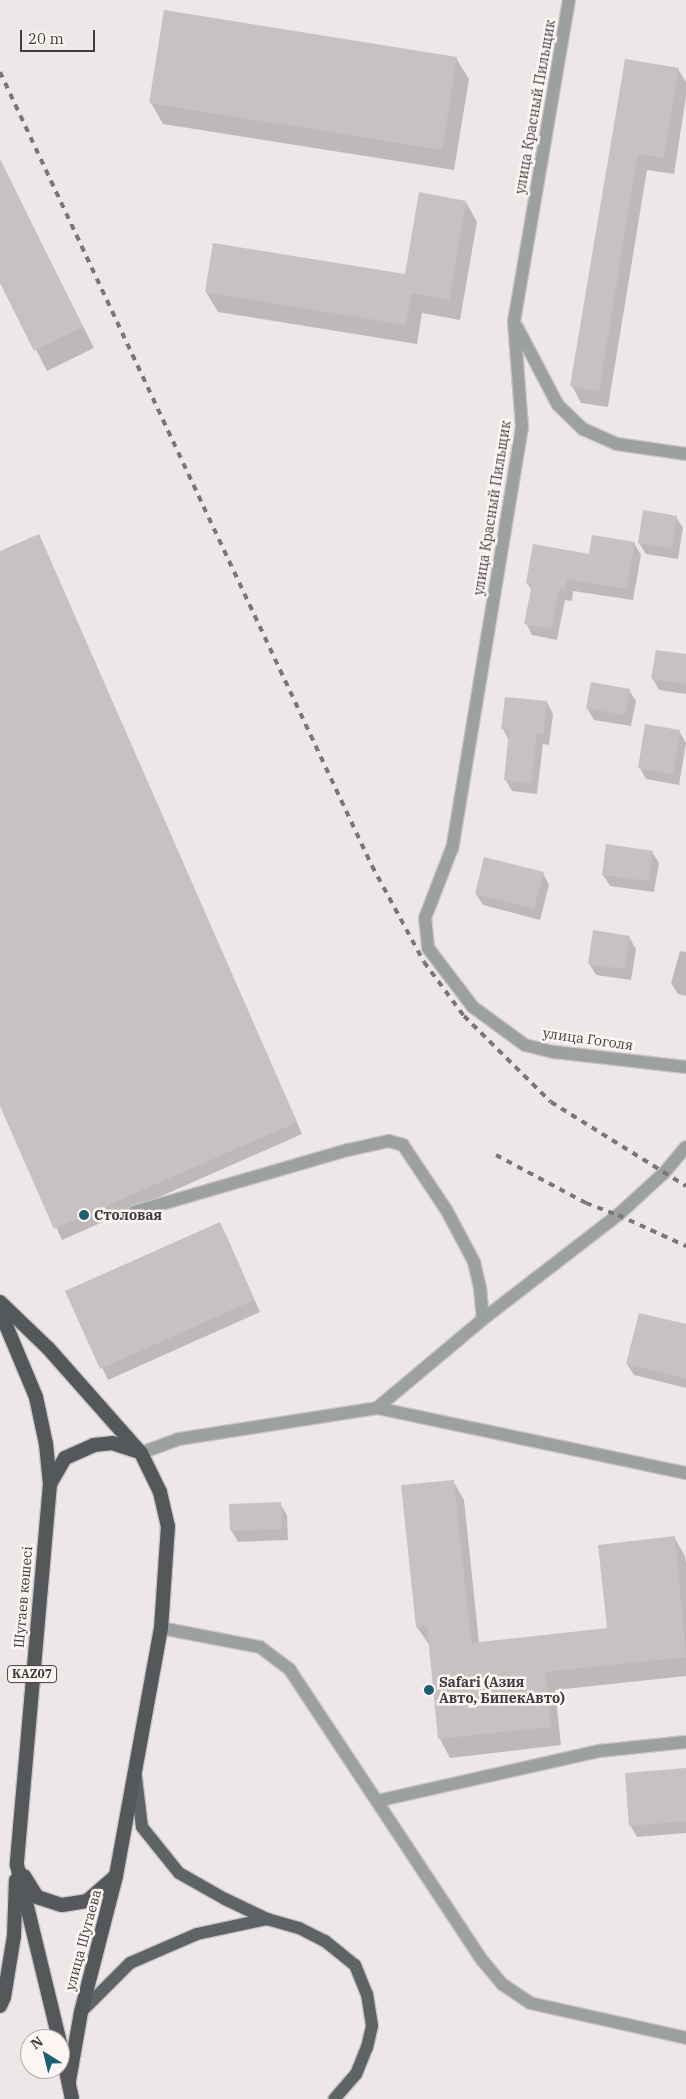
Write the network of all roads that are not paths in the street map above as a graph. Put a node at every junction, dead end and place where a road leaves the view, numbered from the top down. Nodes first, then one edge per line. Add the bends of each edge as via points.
1 (569, 0) edge
2 (514, 321) junction
3 (686, 454) edge
4 (451, 980) joint
5 (686, 1067) edge
6 (686, 1147) edge
7 (134, 1212) dead end
8 (0, 1302) edge
9 (0, 1311) edge
10 (482, 1319) junction
11 (377, 1408) junction
12 (141, 1452) junction
13 (686, 1473) edge
14 (50, 1484) junction
15 (161, 1628) junction
16 (686, 1742) edge
17 (135, 1767) junction
18 (377, 1801) junction
19 (17, 1865) junction
20 (116, 1876) junction
21 (267, 1919) junction
22 (0, 2006) edge
23 (81, 2012) junction
24 (57, 2029) edge
25 (686, 2038) edge
26 (69, 2081) joint
27 (72, 2099) edge
28 (334, 2099) edge

1 - 2 street, улица Красный Пильщик
2 - 3 street via 558,405 583,430 617,444
2 - 4 street, улица Красный Пильщик via 522,427 452,848 426,918 428,948
4 - 5 street, улица Гоголя via 473,1006 525,1045 554,1052
6 - 10 street via 664,1173 618,1215
7 - 10 street via 348,1150 389,1142 403,1145 447,1211 474,1262
8 - 12 highway via 48,1348
9 - 14 highway, Шугаев көшесі / KAZ07 via 36,1396
10 - 11 street
11 - 12 street via 180,1439
11 - 13 street
12 - 14 highway, KAZ07 via 112,1442 94,1445 65,1458
12 - 15 highway via 160,1492 168,1526
14 - 19 highway, Шугаев көшесі / KAZ07
15 - 17 highway
15 - 18 street via 260,1647 290,1670
16 - 18 street via 598,1751
17 - 20 highway
17 - 21 main road via 142,1827 179,1873
18 - 25 street via 482,1960 502,1984 530,2003
19 - 20 highway via 37,1897 62,1906 87,1901
19 - 22 highway via 14,1936
19 - 24 highway, Шугаев көшесі / KAZ07
20 - 23 highway, улица Шугаева
21 - 23 main road via 197,1934 130,1963
21 - 28 main road via 299,1928 325,1941 355,1965 367,1994 372,2026 368,2047 356,2074
23 - 26 highway, Шугаев көшесі
26 - 27 highway, Шугаев көшесі / KAZ07

